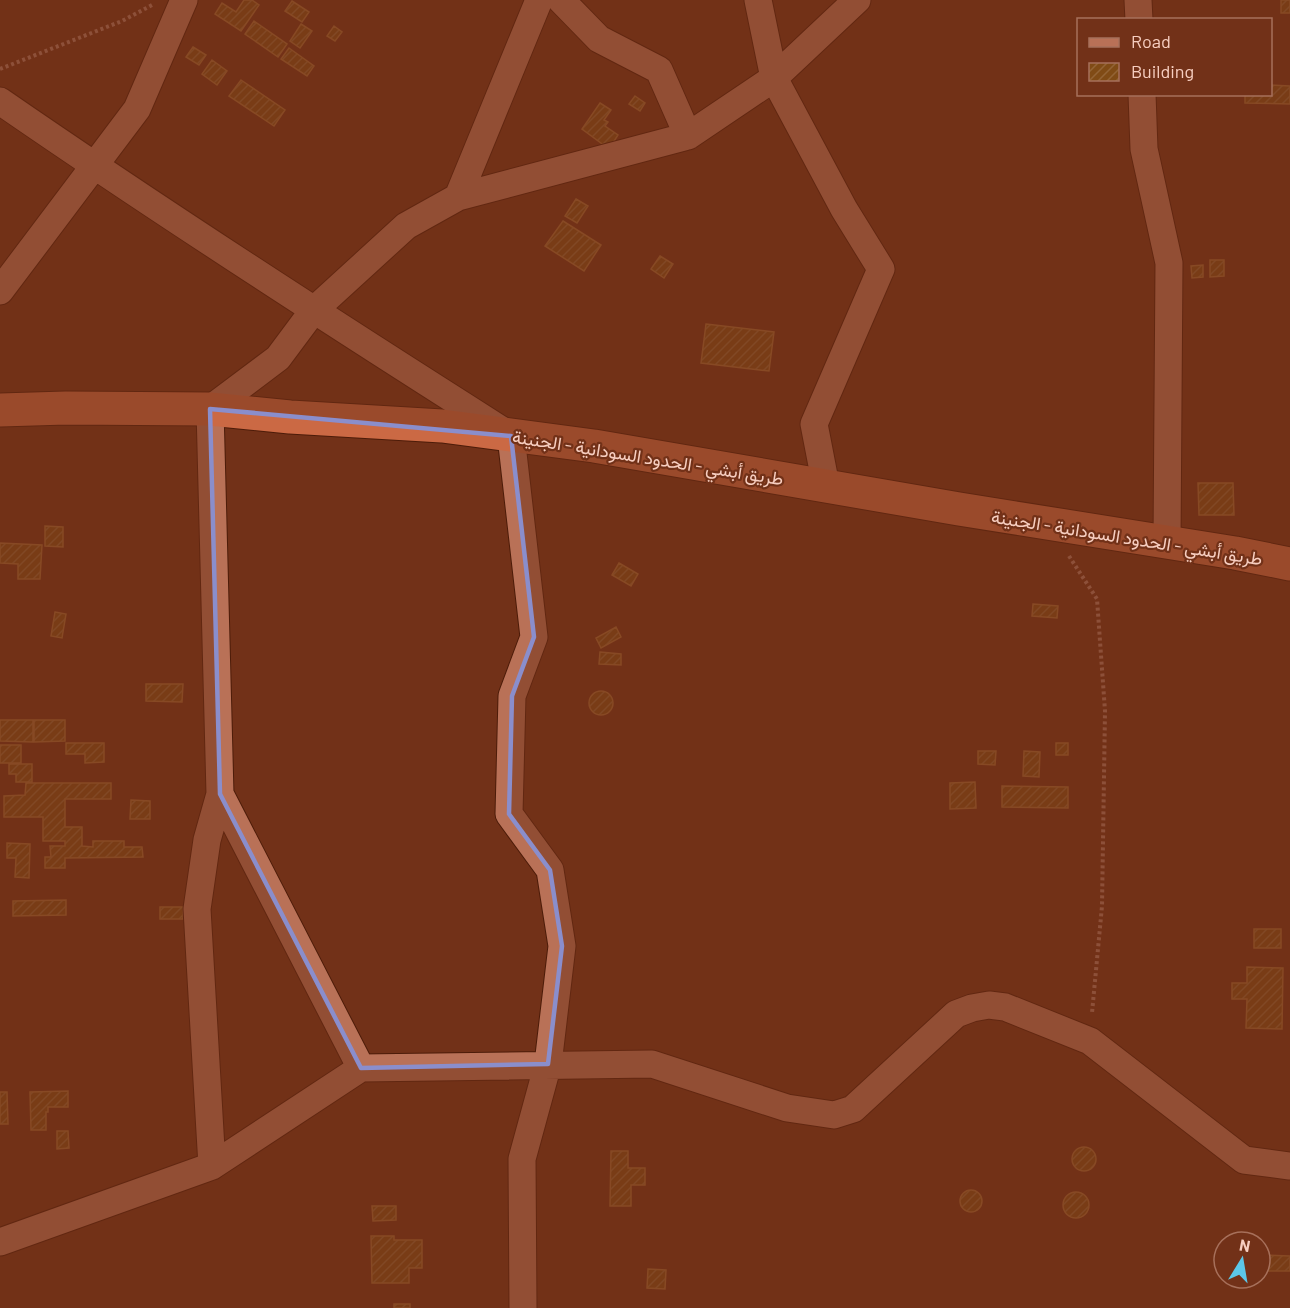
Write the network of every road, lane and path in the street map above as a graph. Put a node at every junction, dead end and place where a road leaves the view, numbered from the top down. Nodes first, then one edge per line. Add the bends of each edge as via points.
1 (162, 0) edge
2 (184, 0) edge
3 (540, 0) edge
4 (561, 0) edge
5 (758, 0) edge
6 (857, 0) edge
7 (1138, 0) edge
8 (1139, 18) edge
9 (0, 69) edge
10 (774, 78) junction
11 (1142, 96) edge
12 (0, 101) edge
13 (688, 136) junction
14 (94, 166) junction
15 (458, 197) junction
16 (0, 291) edge
17 (313, 311) junction
18 (210, 409) junction
19 (0, 410) edge
20 (511, 435) junction
21 (826, 486) junction
22 (1049, 523) junction
23 (1167, 542) junction
24 (1290, 564) edge
25 (220, 794) junction
26 (1090, 1041) junction
27 (548, 1064) junction
28 (361, 1068) junction
29 (212, 1166) junction
30 (1290, 1166) edge
31 (0, 1242) edge
32 (523, 1308) edge

1 - 9 path via 122,21
2 - 14 street via 137,109
3 - 15 street
4 - 13 street via 599,39 659,70
5 - 10 street
6 - 10 street
7 - 8 street
10 - 13 street
10 - 21 street via 881,269 814,424
11 - 23 street via 1144,149 1169,263
12 - 14 street
13 - 15 street
14 - 16 street
14 - 17 street
15 - 17 street via 406,226
17 - 18 street via 278,358
17 - 20 street
18 - 19 highway, طريق أبشي - الحدود السودانية - الجنينة
18 - 20 highway, طريق أبشي - الحدود السودانية - الجنينة
18 - 25 street
20 - 21 highway, طريق أبشي - الحدود السودانية - الجنينة
20 - 27 street via 534,637 512,696 509,814 550,870 562,946
21 - 22 highway, طريق أبشي - الحدود السودانية - الجنينة
22 - 23 highway, طريق أبشي - الحدود السودانية - الجنينة
22 - 26 path via 1097,599 1105,711 1102,883
23 - 24 highway, طريق أبشي - الحدود السودانية - الجنينة
25 - 28 street
25 - 29 street via 207,840 197,909
26 - 27 street via 1005,1007 972,1008 956,1014 853,1110 834,1115 787,1108 652,1064
26 - 30 street via 1244,1160
27 - 28 street
27 - 32 street via 522,1159
28 - 29 street
29 - 31 street

